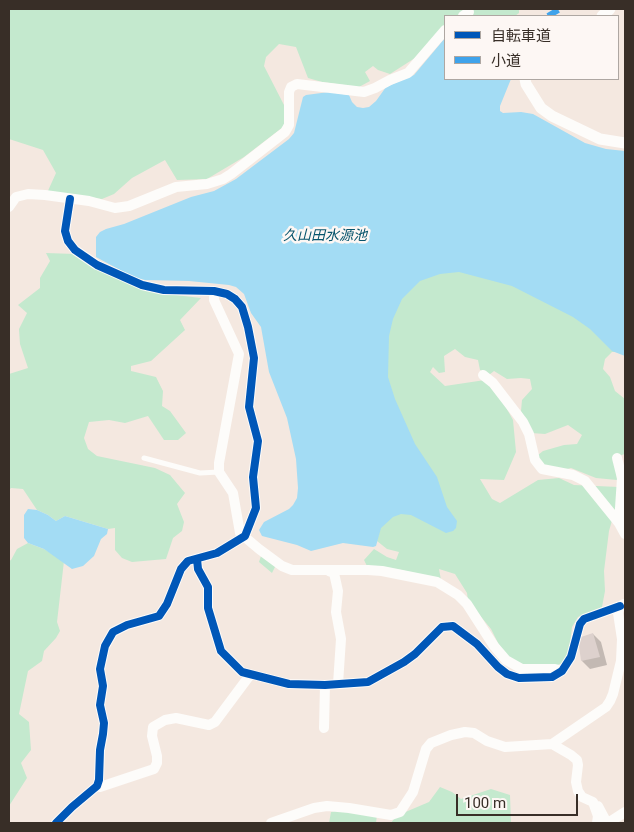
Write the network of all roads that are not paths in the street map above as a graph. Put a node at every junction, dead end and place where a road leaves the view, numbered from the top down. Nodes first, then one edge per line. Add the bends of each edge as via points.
1 (444, 31) edge
2 (525, 80) edge
3 (625, 143) edge
4 (13, 195) edge
5 (70, 199) junction
6 (9, 207) edge
7 (214, 291) junction
8 (483, 375) dead end
9 (144, 458) dead end
10 (617, 458) dead end
11 (219, 472) junction
12 (619, 523) junction
13 (625, 534) edge
14 (246, 536) junction
15 (197, 559) junction
16 (329, 570) junction
17 (622, 605) edge
18 (624, 641) edge
19 (562, 671) junction
20 (250, 675) junction
21 (338, 684) junction
22 (325, 685) junction
23 (324, 728) dead end
24 (552, 744) junction
25 (97, 786) junction
26 (593, 802) junction
27 (625, 812) edge
28 (56, 823) edge
29 (271, 823) edge
30 (597, 823) edge
31 (608, 823) edge

1 - 5 street via 408,73 375,88 364,92 298,84 291,88 289,125 285,132 223,179 176,187 129,206 115,208
2 - 3 street via 541,108 552,116 600,139
4 - 5 street
4 - 6 street
5 - 7 street via 65,231 68,241 75,250 98,265 142,285 164,290
7 - 11 street via 214,300 239,354
7 - 14 street via 227,294 242,307 254,358 249,407 258,441 253,477 256,508
8 - 12 street via 523,422 535,460 542,469 585,481
9 - 11 lane via 200,473
10 - 12 street via 622,478
11 - 14 street via 233,493 240,533
12 - 13 street
14 - 15 street via 217,553
14 - 16 street via 282,566 292,570
15 - 20 street via 198,569 208,587 208,608 221,651 242,672
15 - 25 street via 188,561 181,569 159,616 113,632 105,646 100,669 104,734
16 - 19 street via 382,571 437,582 467,604 506,660 522,669
16 - 21 street via 334,573 338,591 336,612 341,639
17 - 18 street via 618,618
17 - 19 street via 584,619 571,657
18 - 24 street via 614,694 606,707
19 - 21 street via 552,677 518,678 507,674 453,626 442,627 415,654 378,678
20 - 22 street via 289,684
20 - 25 street via 210,725 176,718 154,727 152,736 157,756 154,769
21 - 22 street
22 - 23 street
24 - 26 street via 577,760 578,791
24 - 29 street via 505,747 474,733 451,735 431,743 426,749 413,792 400,812 391,814 327,806
25 - 28 street
26 - 30 street
26 - 31 street
27 - 31 street

